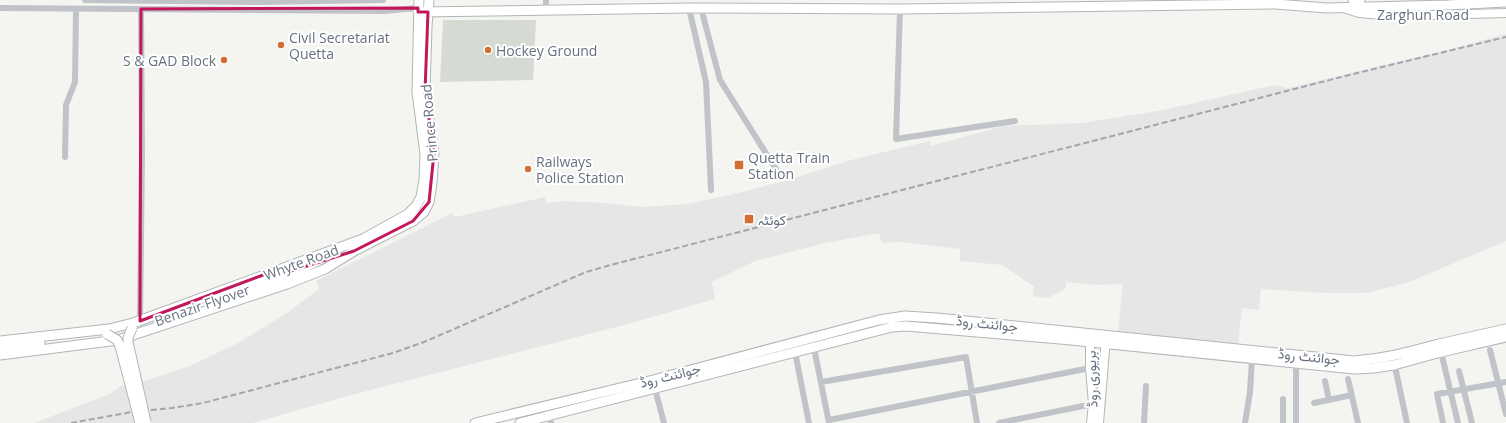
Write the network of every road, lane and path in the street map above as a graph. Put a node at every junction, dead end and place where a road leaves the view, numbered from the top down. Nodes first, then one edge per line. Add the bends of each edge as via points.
1 (85, 0) edge
2 (383, 0) edge
3 (429, 0) edge
4 (1353, 0) edge
5 (1360, 0) edge
6 (202, 1) edge
7 (1506, 2) edge
8 (546, 5) edge
9 (418, 7) edge
10 (0, 8) edge
11 (689, 8) junction
12 (701, 8) junction
13 (1341, 8) junction
14 (76, 9) junction
15 (900, 9) junction
16 (141, 10) junction
17 (428, 12) junction
18 (1506, 13) edge
19 (1015, 121) dead end
20 (65, 157) dead end
21 (779, 174) dead end
22 (710, 190) dead end
23 (352, 247) junction
24 (315, 263) joint
25 (140, 321) junction
26 (132, 328) junction
27 (1506, 329) edge
28 (107, 334) junction
29 (1506, 337) edge
30 (1090, 338) junction
31 (1106, 339) junction
32 (0, 341) edge
33 (0, 348) edge
34 (814, 348) junction
35 (1490, 350) dead end
36 (795, 352) junction
37 (1441, 352) junction
38 (0, 355) edge
39 (1252, 358) junction
40 (1393, 361) junction
41 (1296, 362) junction
42 (1090, 368) junction
43 (1459, 371) dead end
44 (1348, 379) dead end
45 (1324, 381) dead end
46 (821, 382) junction
47 (1506, 382) edge
48 (1499, 384) junction
49 (1146, 386) dead end
50 (655, 388) junction
51 (1464, 389) junction
52 (972, 391) junction
53 (1450, 391) junction
54 (1352, 395) junction
55 (1283, 399) dead end
56 (1329, 400) junction
57 (1314, 403) dead end
58 (1093, 404) junction
59 (546, 405) junction
60 (1506, 414) edge
61 (550, 419) edge
62 (829, 422) edge
63 (1443, 422) edge
64 (140, 423) edge
65 (146, 423) edge
66 (475, 423) edge
67 (520, 423) edge
68 (664, 423) edge
69 (809, 423) edge
70 (977, 423) edge
71 (999, 423) edge
72 (1091, 423) edge
73 (1100, 423) edge
74 (1144, 423) edge
75 (1245, 423) edge
76 (1283, 423) edge
77 (1296, 423) edge
78 (1358, 423) edge
79 (1407, 423) edge
80 (1458, 423) edge
81 (1472, 423) edge

1 - 6 street
2 - 6 street
3 - 17 main road, Prince Road
4 - 5 main road
7 - 13 main road, Zarghun Road
8 - 11 main road, Zarghun Road
8 - 17 main road, Zarghun Road
9 - 16 street, Zarghun Road via 384,11
9 - 17 main road, Zarghun Road
9 - 23 main road, Prince Road via 417,92 425,154 421,197 408,214
10 - 14 street, Zarghun Road
11 - 12 main road, Zarghun Road
11 - 22 street via 706,82
12 - 15 main road, Zarghun Road
12 - 21 street via 720,80
13 - 15 main road, Zarghun Road via 1275,4
13 - 18 main road, Zarghun Road via 1359,13 1393,16
14 - 16 street, Zarghun Road
14 - 20 street via 75,82 66,105
15 - 19 street via 896,139
16 - 25 street
17 - 23 main road, Prince Road via 425,91 434,153 430,202 424,212 413,221
23 - 24 main road, Whyte Road
23 - 25 main road, Whyte Road
23 - 38 main road, Whyte Road via 325,269 118,340
24 - 26 main road, Benazir Flyover via 291,274
25 - 32 main road, Whyte Road via 109,329
26 - 28 main road, Benazir Flyover
26 - 65 main road, bridge via 127,340
27 - 40 main road, جوائنٹ روڈ via 1439,344
28 - 33 main road, Benazir Flyover
28 - 64 main road, bridge via 117,340 120,346
29 - 37 main road, جوائنٹ روڈ
30 - 31 main road, جوائنٹ روڈ
30 - 34 main road, جوائنٹ روڈ via 914,325 892,328
30 - 42 main road, بریوری روڈ
30 - 59 main road, جوائنٹ روڈ via 905,316 879,320 653,380
31 - 39 main road, جوائنٹ روڈ
31 - 40 main road, جوائنٹ روڈ via 1344,360
31 - 73 main road, بریوری روڈ
34 - 36 main road, جوائنٹ روڈ
34 - 46 street
35 - 48 street
36 - 50 main road, جوائنٹ روڈ
36 - 69 street
37 - 40 main road, جوائنٹ روڈ
37 - 53 street
39 - 41 main road, جوائنٹ روڈ
39 - 75 street
40 - 41 main road, جوائنٹ روڈ via 1374,368 1354,369
40 - 79 street
41 - 77 street
42 - 52 street
42 - 58 main road, بریوری روڈ
43 - 51 street
44 - 54 street
45 - 56 street
46 - 52 street via 966,357
46 - 62 street
47 - 48 street
48 - 51 street
48 - 60 street
49 - 74 street
50 - 61 main road, جوائنٹ روڈ
50 - 68 street
51 - 53 street
51 - 81 street
52 - 62 street
52 - 70 street
53 - 63 street via 1437,394
53 - 80 street
54 - 56 street
54 - 78 street
55 - 76 street
56 - 57 street
58 - 71 street
58 - 72 main road, بریوری روڈ
59 - 61 street
59 - 66 main road, جوائنٹ روڈ
61 - 67 main road, جوائنٹ روڈ

